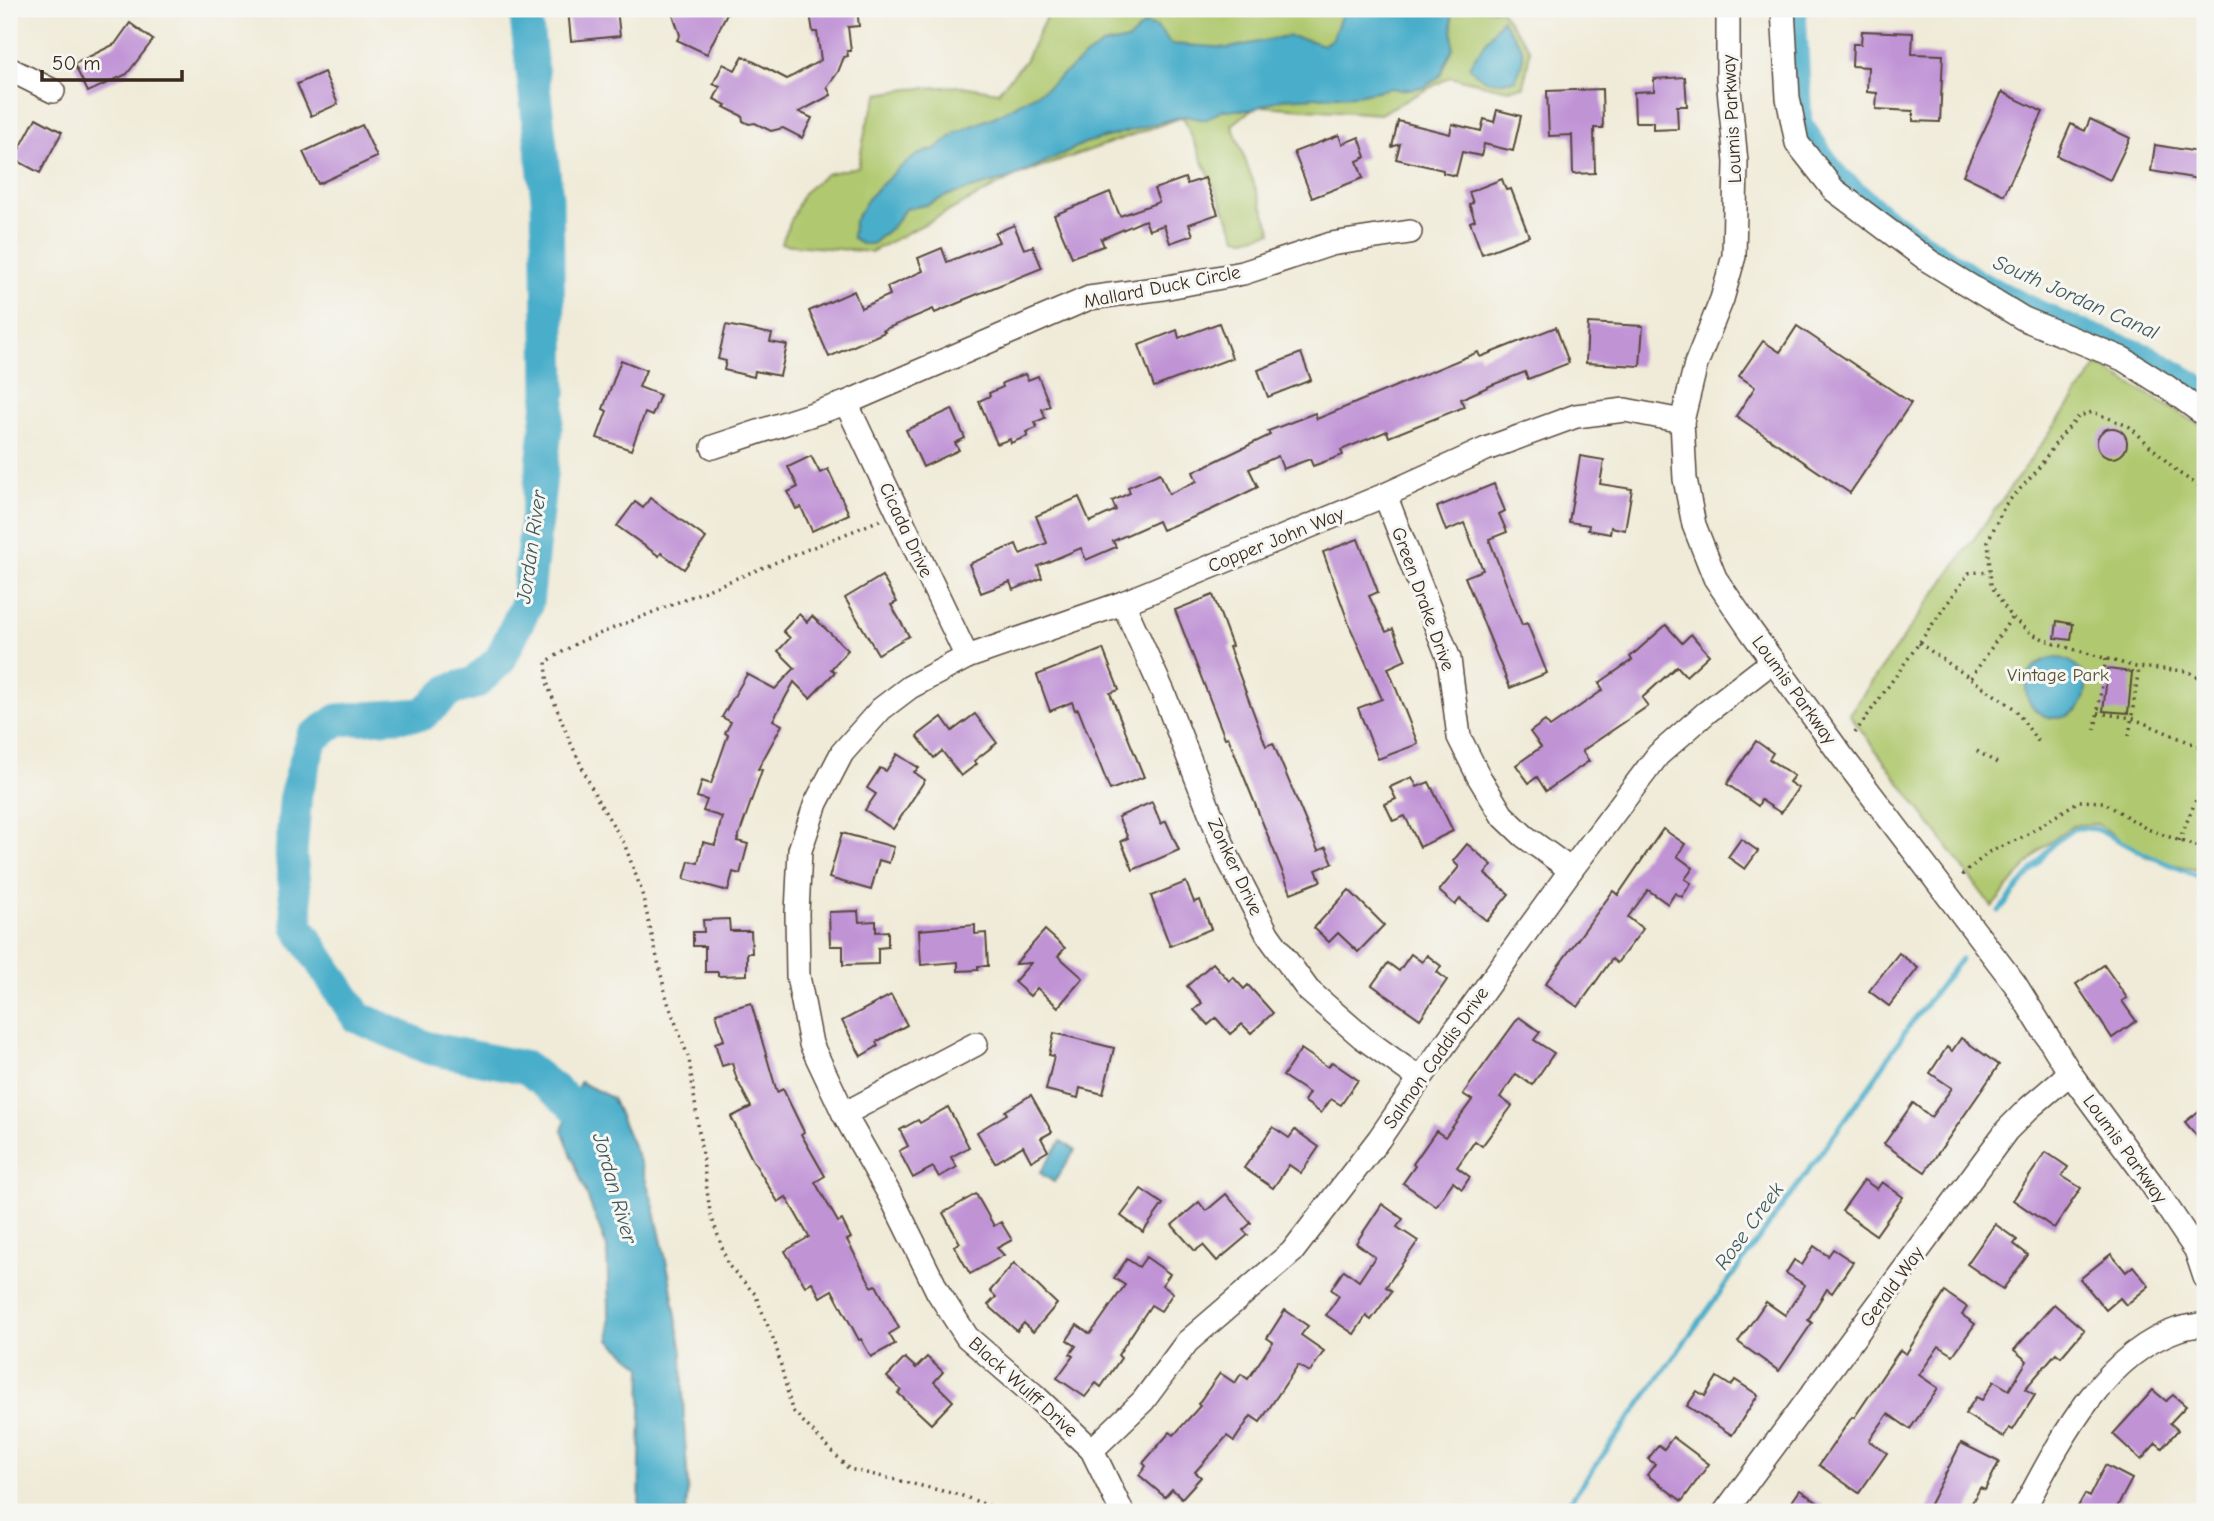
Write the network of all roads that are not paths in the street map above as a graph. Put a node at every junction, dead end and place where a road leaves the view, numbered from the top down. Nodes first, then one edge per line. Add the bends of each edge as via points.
1 (1728, 9) edge
2 (1783, 9) edge
3 (9, 69) edge
4 (53, 91) dead end
5 (1410, 232) dead end
6 (846, 403) junction
7 (2205, 415) edge
8 (1682, 421) junction
9 (713, 447) dead end
10 (1385, 495) junction
11 (1123, 603) junction
12 (967, 657) junction
13 (1773, 661) junction
14 (1571, 870) junction
15 (798, 976) joint
16 (976, 1044) dead end
17 (2070, 1073) junction
18 (1420, 1079) junction
19 (844, 1114) junction
20 (2205, 1277) edge
21 (2205, 1324) edge
22 (1092, 1450) junction
23 (1122, 1512) edge
24 (1726, 1512) edge
25 (2022, 1512) edge

1 - 8 street, Loumis Parkway via 1736,183 1734,256 1696,364
2 - 7 street via 1788,98 1797,143 1834,190 1952,276 2024,319 2123,359
3 - 4 street
5 - 6 street, Mallard Duck Circle via 1331,244 1243,273 1089,298
6 - 9 street, Mallard Duck Circle
6 - 12 street, Cicada Drive
8 - 10 street, Copper John Way via 1625,410 1577,416 1486,449
8 - 13 street, Loumis Parkway via 1685,479 1694,525 1715,578
10 - 11 street, Copper John Way
10 - 14 street, Green Drake Drive via 1449,659 1460,737 1479,777 1502,815
11 - 12 street, Copper John Way
11 - 18 street, Zonker Drive via 1228,858 1268,935 1308,990
12 - 15 street, Copper John Way via 910,687 881,709 842,753 816,803 800,850
13 - 14 street, Salmon Caddis Drive via 1658,755
13 - 17 street, Loumis Parkway via 2015,984
14 - 18 street, Salmon Caddis Drive
15 - 19 street, Black Wulff Drive via 811,1044
16 - 19 street
17 - 20 street, Loumis Parkway via 2196,1250
17 - 24 street, Gerald Way via 2007,1130
18 - 22 street, Salmon Caddis Drive via 1292,1252 1188,1342 1143,1401
19 - 22 street, Black Wulff Drive via 938,1292 967,1337
21 - 25 street via 2179,1329 2144,1346 2113,1373 2078,1414
22 - 23 street, Black Wulff Drive

